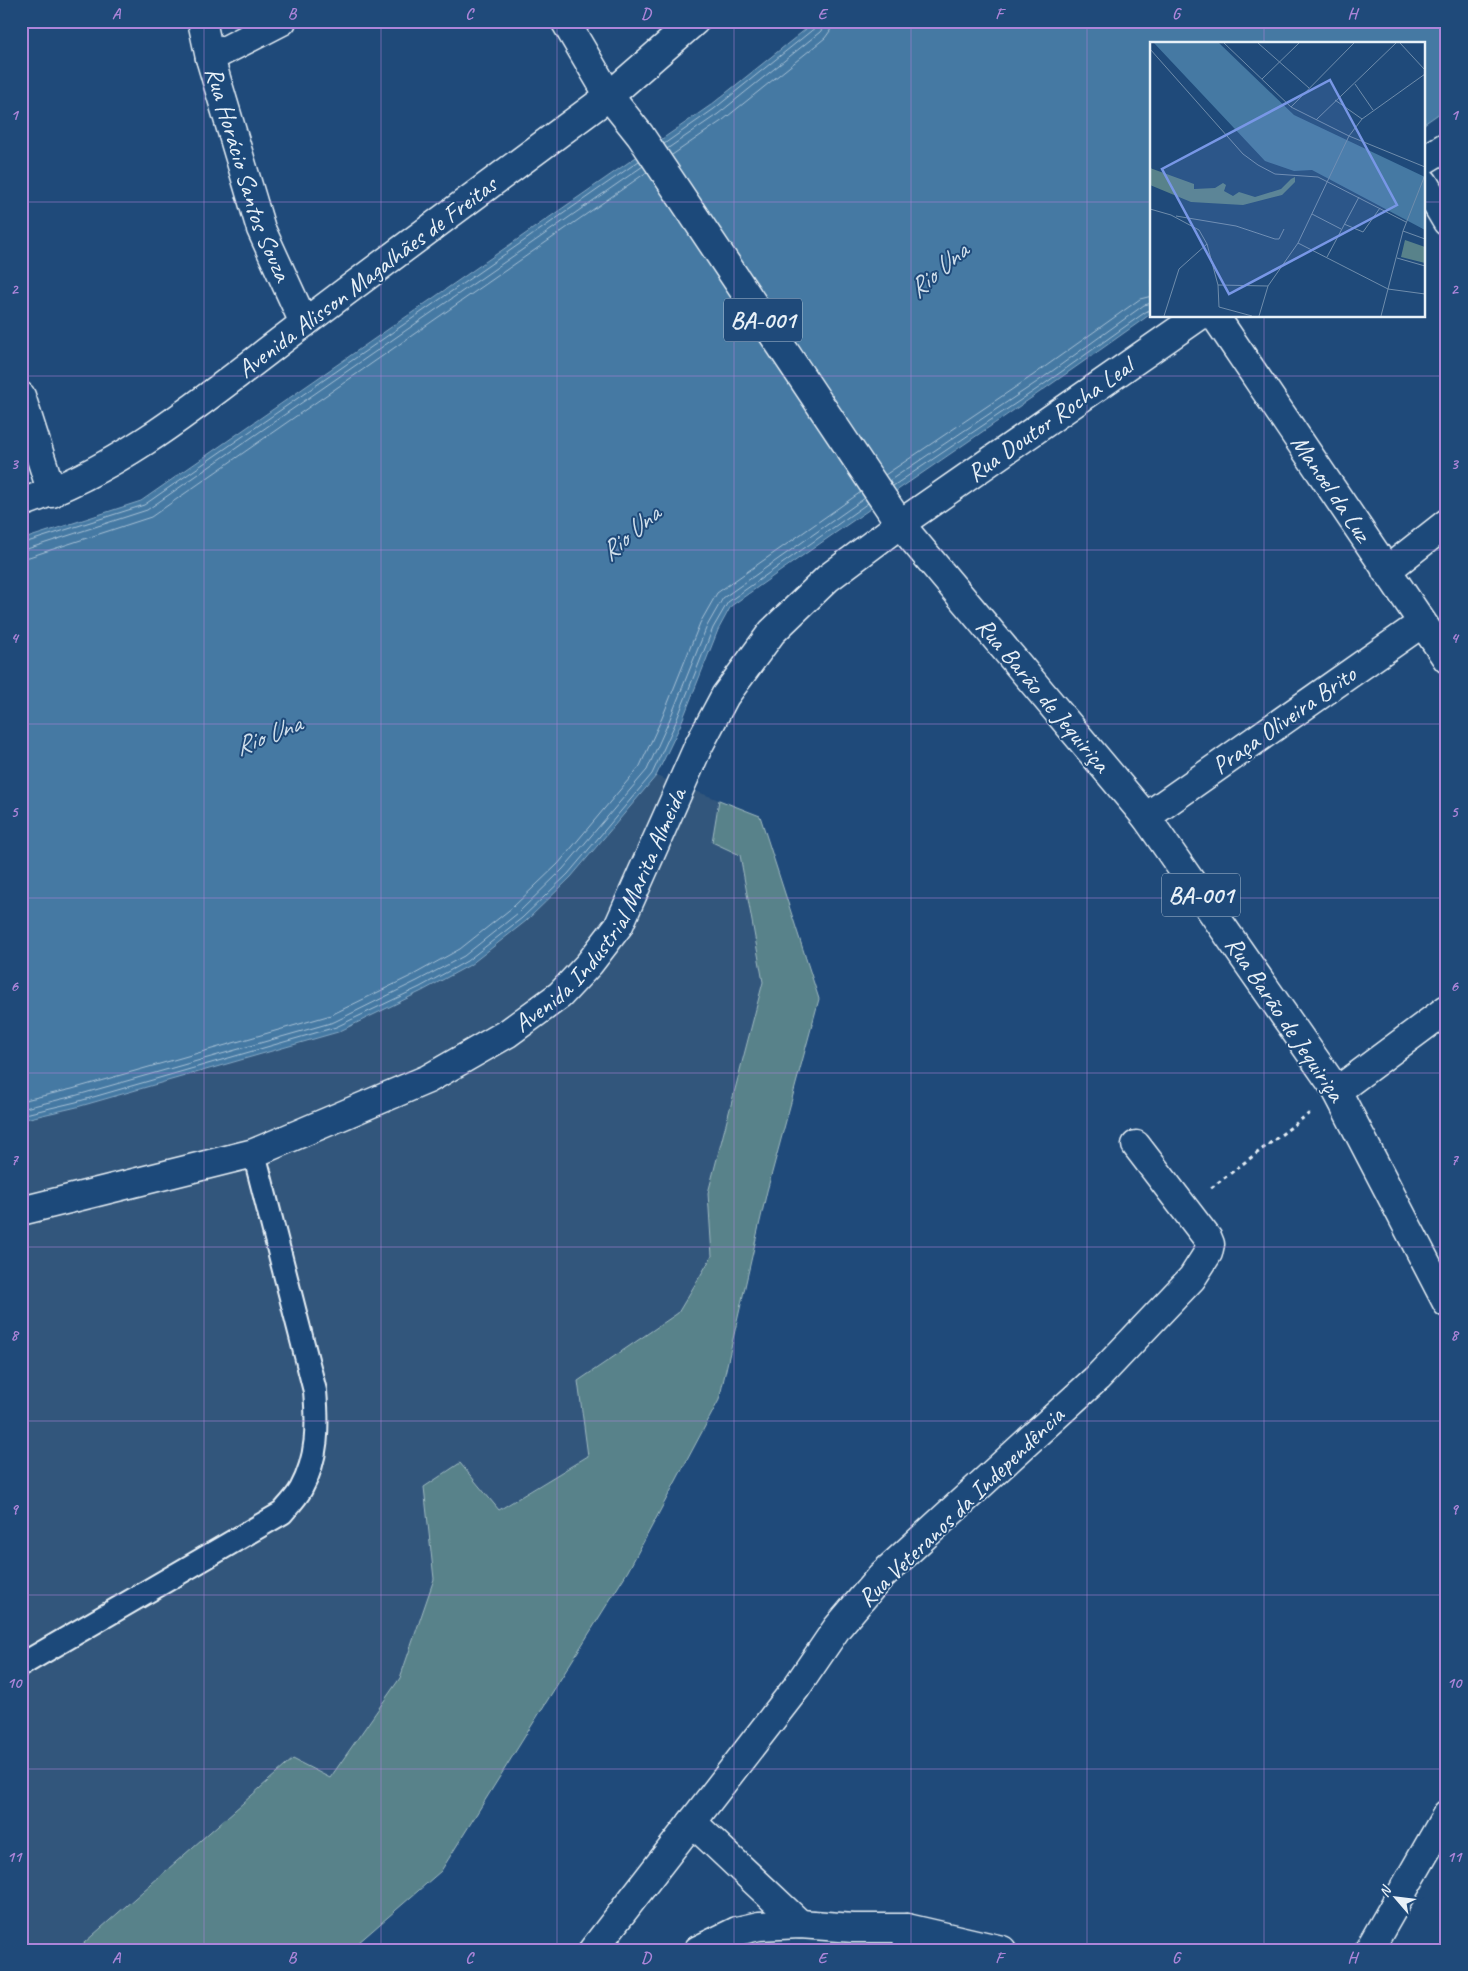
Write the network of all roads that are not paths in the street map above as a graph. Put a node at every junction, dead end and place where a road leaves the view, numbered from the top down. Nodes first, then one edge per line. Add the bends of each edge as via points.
1 (202, 21) edge
2 (282, 21) edge
3 (565, 21) edge
4 (695, 21) edge
5 (210, 58) junction
6 (609, 96) junction
7 (1447, 146) edge
8 (1426, 159) edge
9 (1426, 186) edge
10 (1447, 222) edge
11 (1196, 318) edge
12 (1217, 318) edge
13 (304, 323) junction
14 (21, 396) edge
15 (52, 493) junction
16 (21, 503) edge
17 (894, 514) junction
18 (1447, 523) edge
19 (1386, 571) junction
20 (1422, 623) junction
21 (1447, 659) edge
22 (1146, 817) junction
23 (1447, 1009) edge
24 (1337, 1091) junction
25 (1136, 1146) dead end
26 (254, 1152) junction
27 (21, 1211) edge
28 (1447, 1303) edge
29 (21, 1665) edge
30 (1447, 1814) edge
31 (692, 1822) junction
32 (800, 1924) junction
33 (908, 1939) edge
34 (593, 1950) edge
35 (698, 1950) edge
36 (1002, 1950) edge
37 (1369, 1950) edge

1 - 5 street, Rua Horácio Santos Souza
2 - 5 street
3 - 6 street
4 - 6 street, Avenida Alisson Magalhães de Freitas
5 - 13 street, Rua Horácio Santos Souza via 261,229
6 - 13 street, Avenida Alisson Magalhães de Freitas
6 - 17 street, BA-001 via 640,135
7 - 8 street
9 - 10 street
11 - 17 street, Rua Doutor Rocha Leal
12 - 19 street, Manoel da Luz
13 - 15 street, Avenida Alisson Magalhães de Freitas via 169,426 105,467
14 - 15 street
15 - 16 street, Avenida Alisson Magalhães de Freitas
17 - 22 street, Rua Barão de Jequiriça / BA-001
17 - 26 street, Avenida Industrial Marita Almeida via 772,632 725,696 698,747 618,925 560,996 508,1033 428,1079
18 - 19 street
19 - 20 street, Manoel da Luz
20 - 21 street, Manoel da Luz
20 - 22 street, Praça Oliveira Brito
22 - 24 street, Rua Barão de Jequiriça / BA-001
23 - 24 street
24 - 28 street, Rua Barão de Jequiriça / BA-001
25 - 31 street, Rua Veteranos da Independência via 1208,1238 1208,1253 1192,1278 1097,1378 881,1576
26 - 27 street, Avenida Industrial Marita Almeida
26 - 29 lane via 315,1391 318,1428 312,1465 300,1490 282,1513
30 - 37 street
31 - 32 street
31 - 34 street, Rua Veteranos da Independência
32 - 33 street via 853,1928
32 - 35 street via 759,1926 737,1931
33 - 36 street

